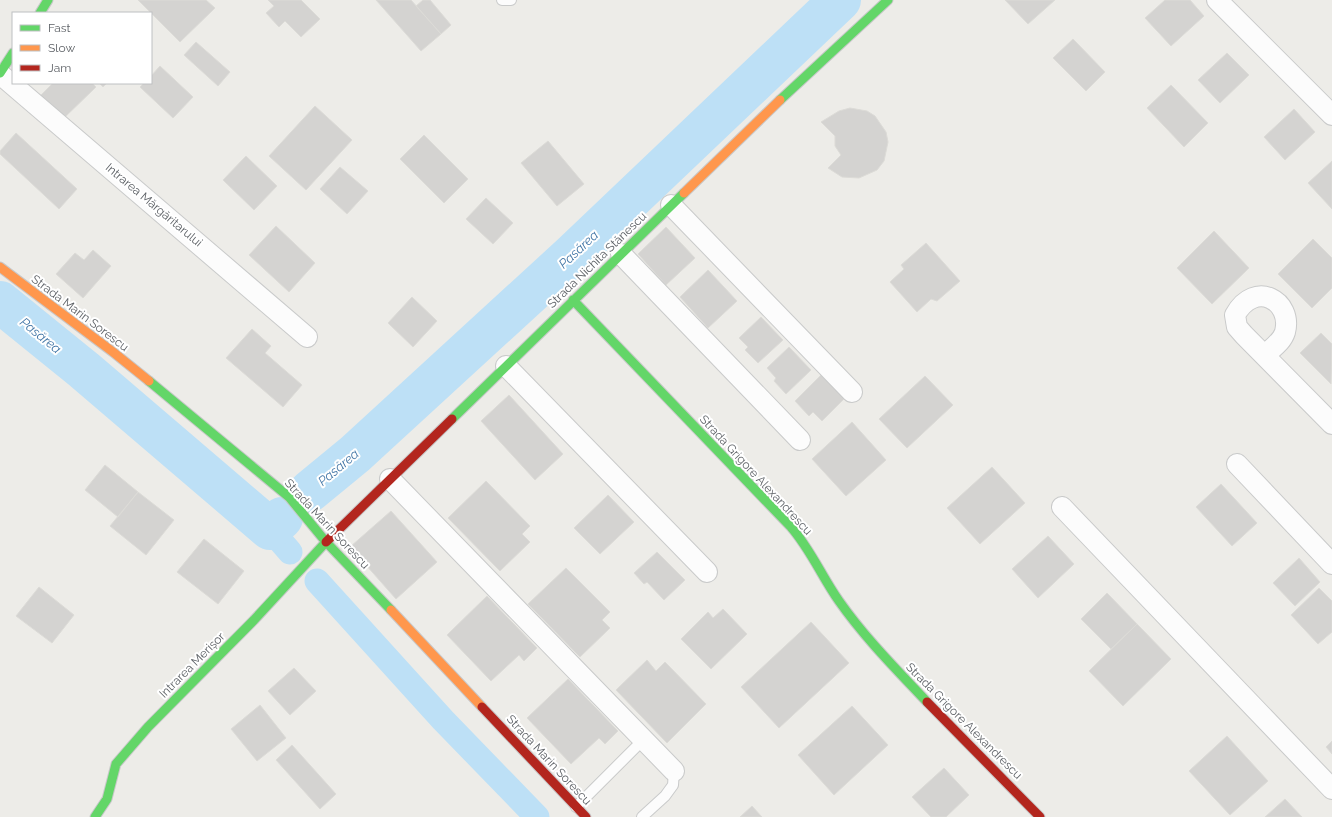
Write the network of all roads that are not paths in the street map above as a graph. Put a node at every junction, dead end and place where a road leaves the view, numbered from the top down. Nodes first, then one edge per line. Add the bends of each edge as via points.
1 (48, 0) edge
2 (502, 0) edge
3 (511, 0) edge
4 (888, 0) edge
5 (1217, 0) edge
6 (41, 12) edge
7 (12, 55) edge
8 (0, 73) edge
9 (12, 83) edge
10 (13, 84) edge
11 (1332, 115) edge
12 (671, 205) junction
13 (621, 254) junction
14 (0, 267) edge
15 (573, 300) junction
16 (307, 337) dead end
17 (1264, 355) dead end
18 (506, 366) junction
19 (852, 392) dead end
20 (1332, 424) edge
21 (800, 440) dead end
22 (1238, 464) dead end
23 (390, 479) junction
24 (1062, 507) dead end
25 (326, 542) junction
26 (1332, 564) edge
27 (707, 572) dead end
28 (644, 740) junction
29 (674, 771) joint
30 (1332, 789) edge
31 (576, 807) junction
32 (95, 817) edge
33 (586, 817) edge
34 (642, 817) edge
35 (1040, 817) edge

1 - 6 street
2 - 3 lane
4 - 12 street, Strada Nichita Stănescu
5 - 11 street
7 - 8 street
8 - 9 street, Intrarea Mărgăritarului
10 - 16 street, Intrarea Mărgăritarului
12 - 13 street, Strada Nichita Stănescu
12 - 19 street
13 - 15 street, Strada Nichita Stănescu
13 - 21 street
14 - 25 street, Strada Marin Sorescu via 113,352 289,497
15 - 18 street, Strada Nichita Stănescu
15 - 35 street, Strada Grigore Alexandrescu via 791,527 806,545 838,600 869,642
17 - 20 street
18 - 23 street, Strada Nichita Stănescu
18 - 27 street
22 - 26 street
23 - 25 street, Strada Nichita Stănescu
23 - 28 street
24 - 30 street
25 - 31 street, Strada Marin Sorescu
25 - 32 street, Intrarea Merișor via 254,620 148,727 116,764 107,799
28 - 29 street
28 - 31 lane
29 - 34 lane via 673,785
31 - 33 street, Strada Marin Sorescu

